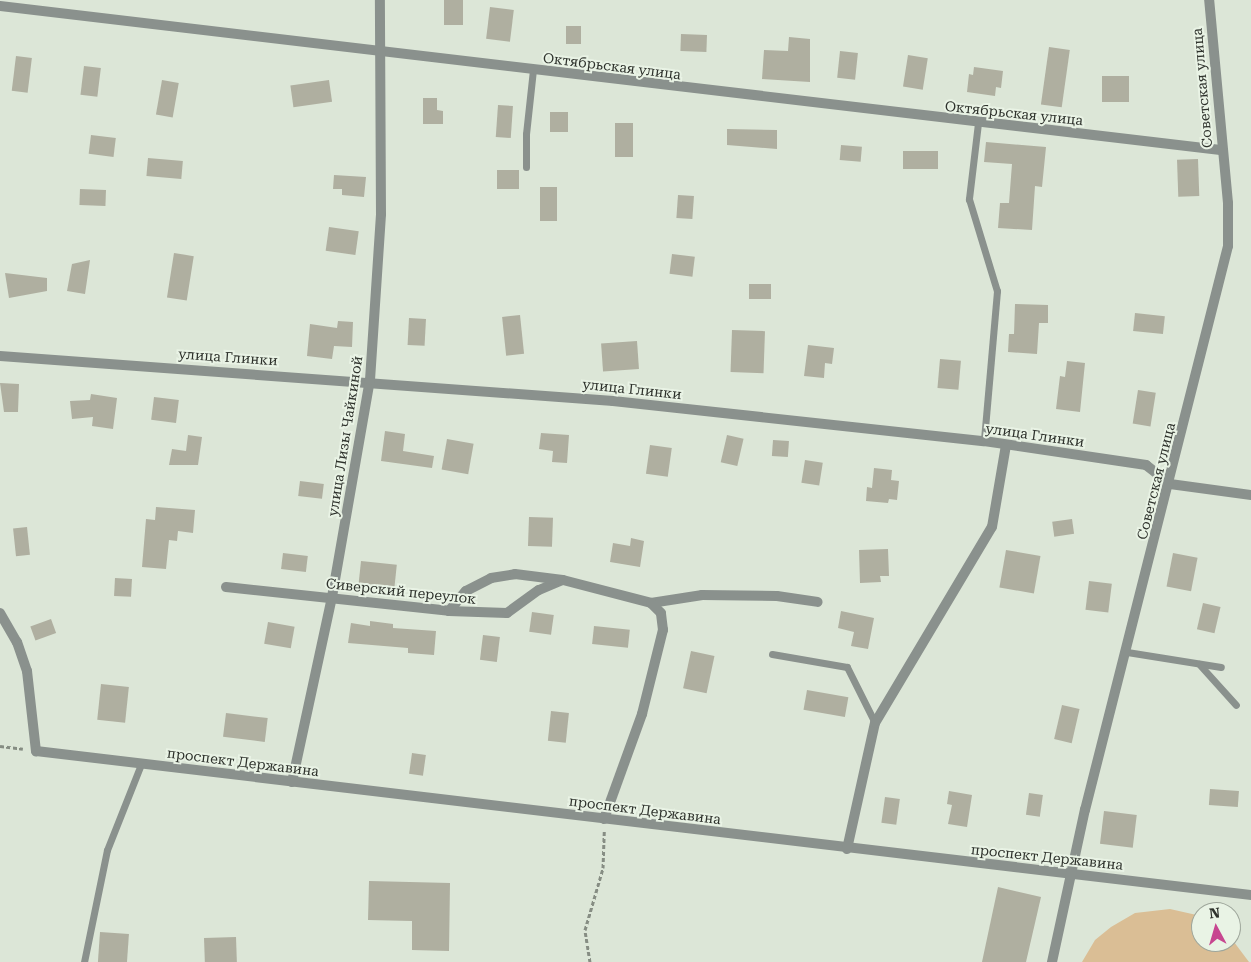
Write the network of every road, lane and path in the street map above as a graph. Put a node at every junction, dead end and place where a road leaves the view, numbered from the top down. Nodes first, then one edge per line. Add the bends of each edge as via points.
1 (380, 0) edge
2 (1209, 0) edge
3 (0, 6) edge
4 (378, 52) junction
5 (533, 70) junction
6 (978, 123) junction
7 (1221, 150) junction
8 (526, 167) dead end
9 (0, 356) edge
10 (370, 380) junction
11 (984, 442) junction
12 (1006, 445) junction
13 (1170, 484) junction
14 (1251, 495) edge
15 (563, 580) junction
16 (226, 587) dead end
17 (332, 597) junction
18 (818, 602) dead end
19 (651, 603) junction
20 (449, 611) junction
21 (0, 613) edge
22 (1126, 652) junction
23 (772, 654) dead end
24 (1198, 664) junction
25 (1221, 667) dead end
26 (1236, 705) dead end
27 (875, 723) junction
28 (0, 746) edge
29 (36, 751) junction
30 (142, 764) junction
31 (292, 782) junction
32 (604, 819) junction
33 (847, 849) junction
34 (1073, 873) junction
35 (1251, 895) edge
36 (84, 962) edge
37 (590, 962) edge
38 (1052, 962) edge

1 - 4 street, улица Лизы Чайкиной
2 - 7 street, Советская улица
3 - 4 street, Октябрьская улица
4 - 5 street, Октябрьская улица
4 - 10 street, улица Лизы Чайкиной via 381,214
5 - 6 street, Октябрьская улица
5 - 8 lane
6 - 7 street, Октябрьская улица
6 - 11 lane via 970,199 996,291
7 - 13 street, Советская улица via 1228,203 1228,246
9 - 10 street, улица Глинки
10 - 11 street, улица Глинки via 613,400
10 - 17 street, улица Лизы Чайкиной
11 - 12 street, улица Глинки
12 - 13 street, улица Глинки via 1146,465
12 - 27 street via 992,527
13 - 14 street
13 - 22 street, Советская улица
15 - 19 street
15 - 20 street, Сиверский переулок via 539,590 507,613
15 - 20 street via 515,574 492,578 466,591
16 - 17 street, Сиверский переулок
17 - 20 street, Сиверский переулок
17 - 31 street, улица Лизы Чайкиной
18 - 19 street via 777,596 702,595
19 - 32 street via 661,613 663,630 642,714
21 - 29 street via 17,642 26,670
22 - 24 lane
22 - 34 street, Советская улица via 1085,810
23 - 27 lane via 847,667
24 - 25 lane
24 - 26 lane
27 - 33 street
28 - 29 path
29 - 30 street, проспект Державина
30 - 31 street, проспект Державина
30 - 36 lane via 107,850
31 - 32 street, проспект Державина
32 - 33 street, проспект Державина
32 - 37 path via 603,868 585,930
33 - 34 street, проспект Державина
34 - 35 street, проспект Державина
34 - 38 street, Советская улица

